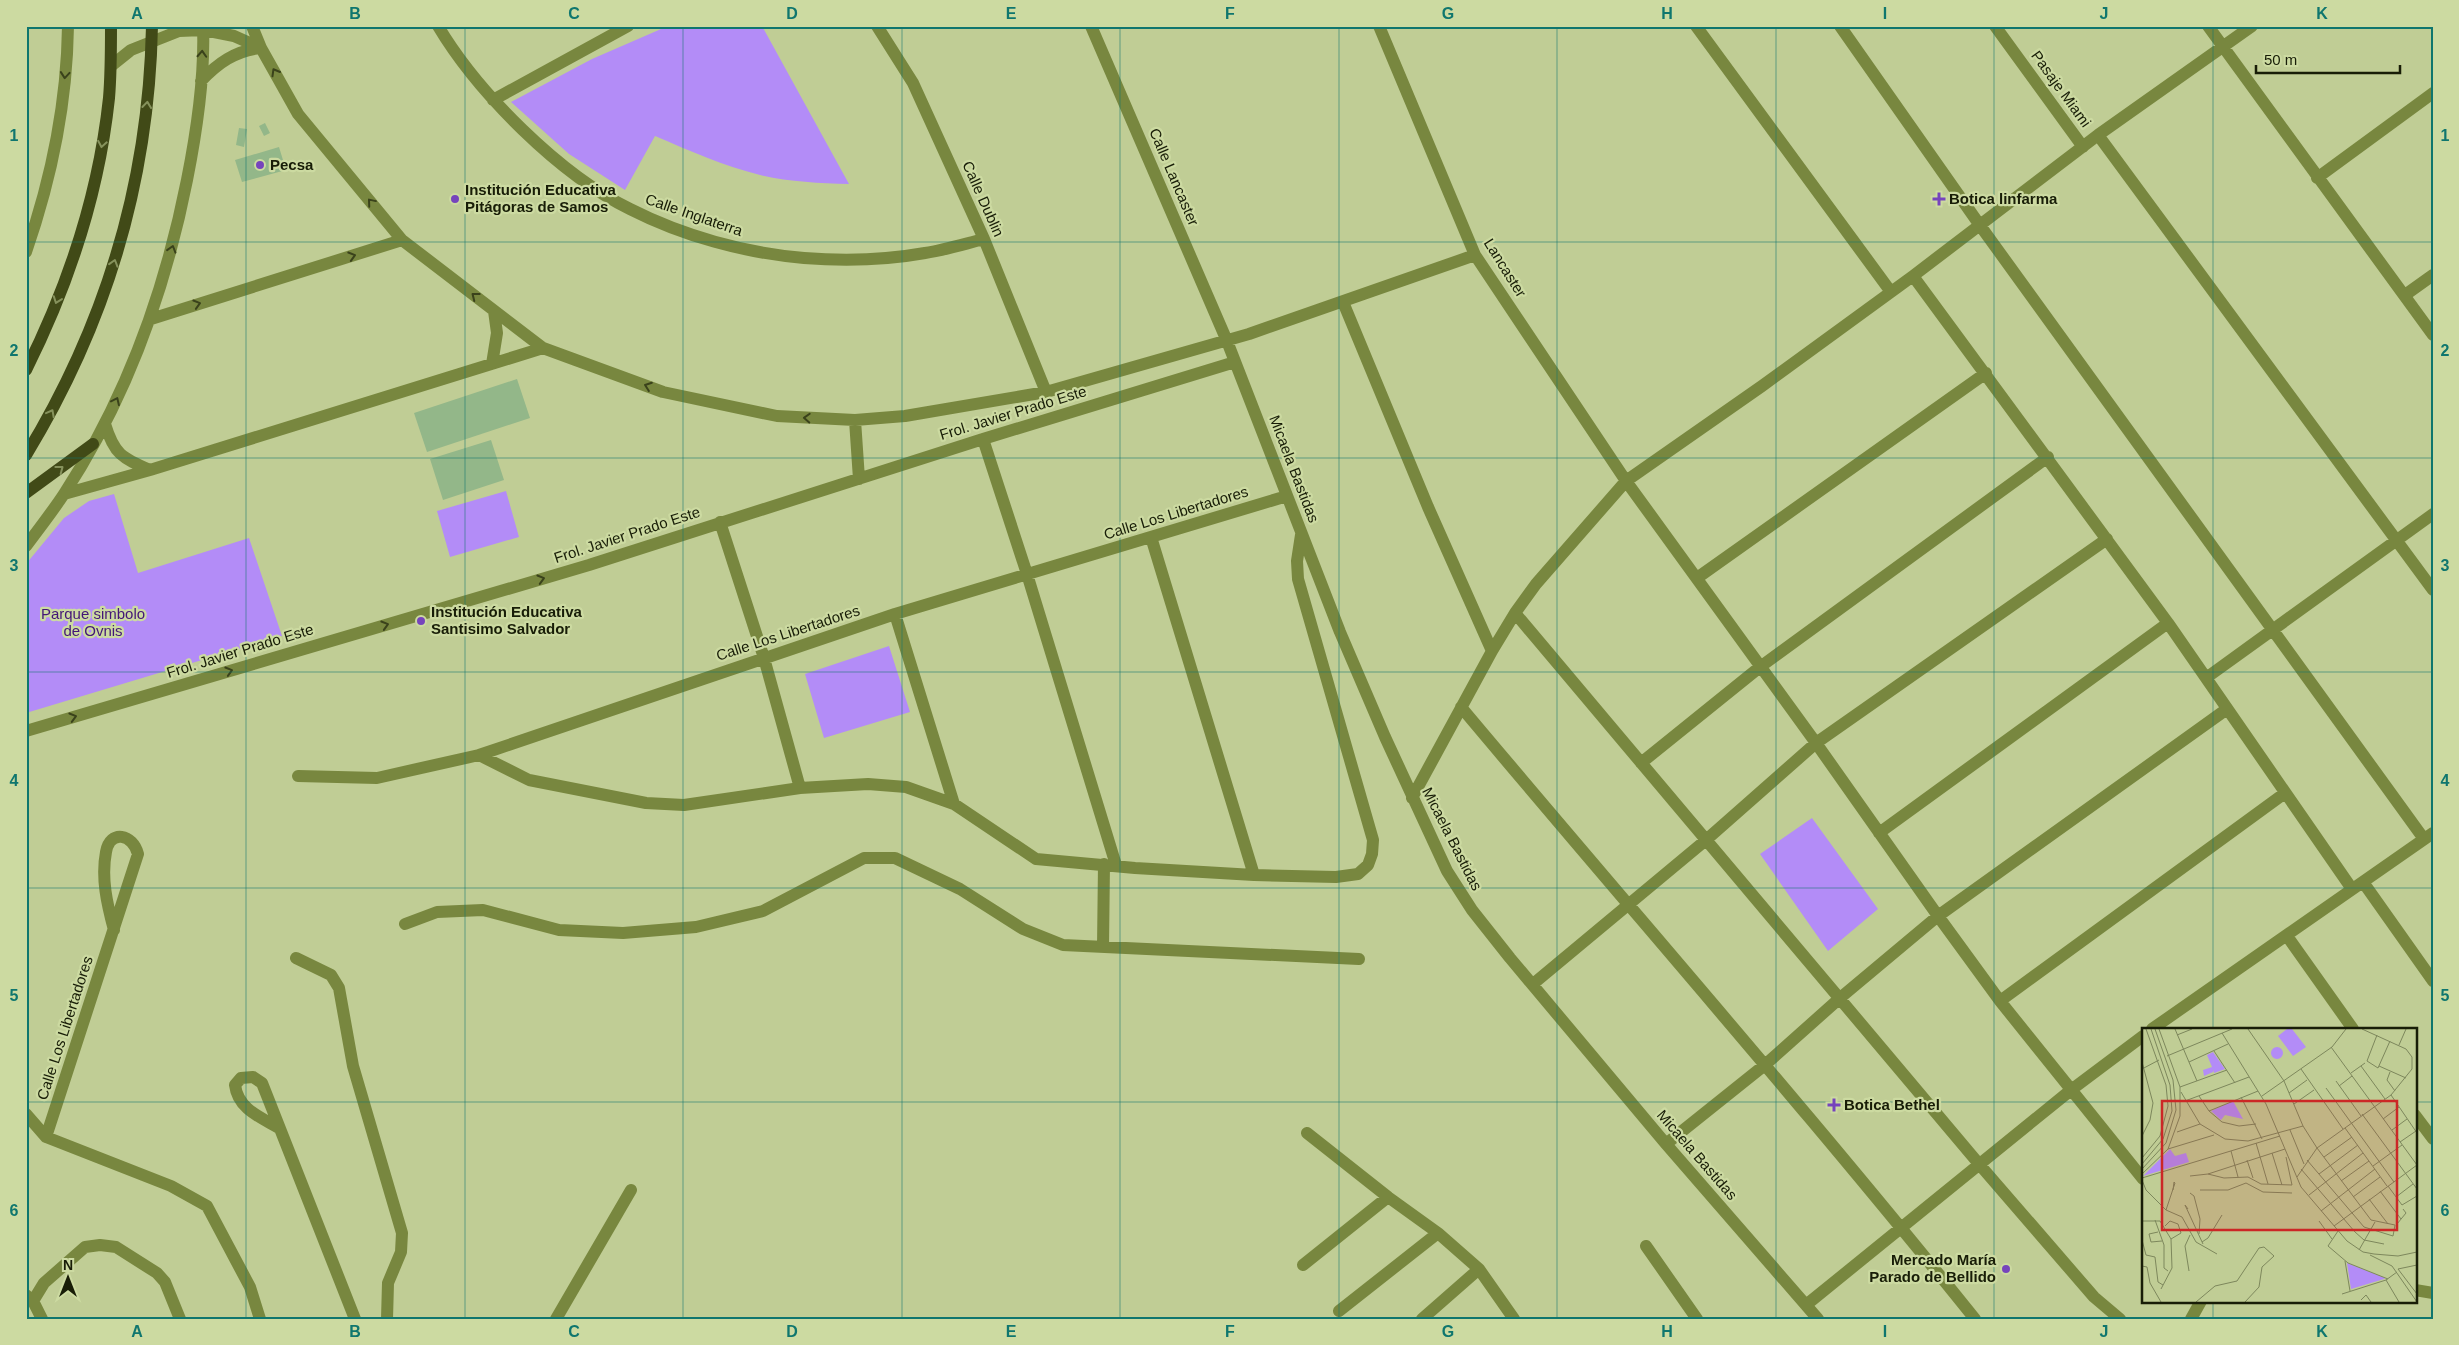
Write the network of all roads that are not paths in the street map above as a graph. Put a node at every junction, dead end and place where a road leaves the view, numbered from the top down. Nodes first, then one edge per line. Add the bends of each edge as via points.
1 (68, 26) edge
2 (111, 26) edge
3 (152, 26) edge
4 (252, 26) edge
5 (438, 26) edge
6 (628, 26) edge
7 (877, 26) edge
8 (1091, 26) edge
9 (1696, 26) edge
10 (1840, 26) edge
11 (1995, 26) edge
12 (2208, 26) edge
13 (2252, 26) edge
14 (1381, 27) edge
15 (204, 28) edge
16 (151, 44) junction
17 (2222, 47) junction
18 (261, 48) junction
19 (111, 66) junction
20 (201, 81) junction
21 (2433, 93) edge
22 (492, 100) junction
23 (2098, 135) junction
24 (2083, 147) junction
25 (2317, 178) junction
26 (1979, 224) junction
27 (984, 239) junction
28 (402, 240) junction
29 (26, 252) edge
30 (1475, 255) junction
31 (2433, 275) edge
32 (1913, 276) junction
33 (1891, 292) junction
34 (2405, 295) junction
35 (1344, 302) junction
36 (494, 311) junction
37 (151, 319) junction
38 (2433, 335) edge
39 (1227, 341) junction
40 (543, 348) junction
41 (1235, 362) junction
42 (492, 364) junction
43 (26, 370) edge
44 (1986, 373) junction
45 (1046, 392) junction
46 (855, 420) junction
47 (105, 424) junction
48 (983, 439) junction
49 (93, 444) junction
50 (26, 455) edge
51 (2048, 457) junction
52 (150, 470) junction
53 (858, 478) junction
54 (1626, 481) junction
55 (26, 493) edge
56 (64, 494) junction
57 (1287, 496) junction
58 (2433, 514) edge
59 (720, 522) junction
60 (1301, 534) junction
61 (1151, 537) junction
62 (2107, 539) junction
63 (2398, 541) junction
64 (26, 546) edge
65 (1027, 574) junction
66 (1697, 578) junction
67 (2433, 590) edge
68 (1515, 613) junction
69 (895, 614) junction
70 (2168, 623) junction
71 (2274, 630) junction
72 (1492, 651) junction
73 (764, 658) junction
74 (1760, 668) junction
75 (2206, 678) junction
76 (1461, 707) junction
77 (2227, 709) junction
78 (26, 731) edge
79 (1816, 743) junction
80 (479, 755) junction
81 (1640, 763) junction
82 (298, 776) dead end
83 (800, 788) junction
84 (2285, 793) junction
85 (1412, 798) junction
86 (954, 804) junction
87 (1879, 833) junction
88 (2428, 836) edge
89 (1706, 840) junction
90 (1110, 864) junction
91 (1254, 876) junction
92 (2363, 882) junction
93 (2352, 890) junction
94 (1628, 906) junction
95 (1938, 916) junction
96 (405, 924) dead end
97 (114, 930) junction
98 (2287, 936) junction
99 (1103, 947) junction
100 (296, 958) dead end
101 (1359, 959) dead end
102 (2433, 981) edge
103 (1533, 984) junction
104 (1840, 998) junction
105 (2000, 1001) junction
106 (2169, 1024) edge
107 (2155, 1028) edge
108 (2353, 1028) edge
109 (2142, 1037) edge
110 (1766, 1064) junction
111 (2071, 1090) junction
112 (26, 1114) edge
113 (2416, 1116) edge
114 (279, 1128) dead end
115 (1306, 1133) dead end
116 (46, 1137) junction
117 (2433, 1139) edge
118 (1666, 1144) junction
119 (1979, 1164) junction
120 (2142, 1178) edge
121 (631, 1190) dead end
122 (1388, 1197) junction
123 (1902, 1228) junction
124 (1438, 1233) junction
125 (1646, 1246) dead end
126 (1303, 1265) dead end
127 (1479, 1269) junction
128 (2416, 1290) edge
129 (2433, 1294) edge
130 (30, 1298) edge
131 (2200, 1302) edge
132 (1806, 1304) junction
133 (1339, 1311) dead end
134 (42, 1319) edge
135 (180, 1319) edge
136 (260, 1319) edge
137 (355, 1319) edge
138 (387, 1319) edge
139 (556, 1319) edge
140 (1422, 1319) edge
141 (1514, 1319) edge
142 (1697, 1319) edge
143 (1818, 1319) edge
144 (1975, 1319) edge
145 (2120, 1319) edge
146 (2191, 1319) edge

1 -> 29 street via 58,132 48,180
2 - 19 main road
3 - 16 main road
4 - 18 street
5 - 22 street, Calle Inglaterra via 453,51
6 - 22 street
7 - 27 street, Calle Dublin via 913,83
8 - 39 street, Calle Lancaster
9 - 33 street
10 - 26 street
11 - 24 street, Pasaje Miami
12 - 17 street
13 - 17 street
14 - 30 street, Lancaster
15 - 16 street via 179,31
15 - 18 street
20 -> 15 street
16 - 19 street via 131,50
50 -> 16 main road via 76,362 114,267 141,153 150,85
17 - 23 street
17 - 25 street
18 - 20 street via 242,50 219,64
28 -> 18 street via 298,114
19 -> 43 main road via 96,176 55,307
37 -> 20 street via 176,237 194,148
21 - 25 street
22 - 27 street, Calle Inglaterra via 581,179 630,210 690,233 745,249 804,258 863,259 924,253
23 - 24 street
23 - 63 street
24 - 26 street
25 - 34 street
26 - 32 street
26 - 71 street
27 - 45 street, Calle Dublin
36 -> 28 street
37 -> 28 street
30 - 35 street
30 - 54 street, Lancaster
31 - 34 street
32 - 33 street
32 - 44 street
33 - 54 street
34 - 38 street
35 - 39 street
35 - 72 street
36 - 40 street
36 - 42 street via 497,333
47 -> 37 street
39 - 41 street, Micaela Bastidas
39 - 45 street
40 - 42 street
46 -> 40 street via 778,416 663,392
41 - 48 street, Frol. Javier Prado Este
41 - 57 street, Micaela Bastidas
42 - 52 street
44 - 51 street
44 - 66 street
45 - 46 street via 904,416
46 - 53 street
47 - 49 street
47 - 52 street via 111,445 124,458
48 - 53 street, Frol. Javier Prado Este
48 - 65 street
55 -> 49 main road
49 - 56 street
51 - 62 street
51 - 74 street
52 - 56 street
53 - 59 street, Frol. Javier Prado Este
54 - 66 street, Lancaster
54 - 68 street via 1536,584
56 - 64 street
57 - 60 street, Micaela Bastidas
57 - 61 street, Calle Los Libertadores
58 - 63 street
59 - 73 street
78 -> 59 street, Frol. Javier Prado Este via 589,565
60 - 85 street, Micaela Bastidas
60 - 91 street via 1298,579 1373,840 1372,854 1368,865 1358,874 1336,877
61 - 65 street, Calle Los Libertadores
61 - 91 street
62 - 70 street
62 - 79 street
63 - 67 street
63 - 71 street
65 - 69 street, Calle Los Libertadores
65 - 90 street
66 - 74 street, Lancaster
68 - 72 street
68 - 81 street
69 - 73 street, Calle Los Libertadores
69 - 86 street
70 - 75 street
70 - 87 street
71 - 75 street
71 - 88 street
72 - 76 street
73 - 80 street, Calle Los Libertadores
73 - 83 street
74 - 79 street, Lancaster
74 - 81 street
75 - 77 street
76 - 85 street
76 - 94 street
77 - 84 street
77 - 95 street
79 - 87 street, Lancaster
79 - 89 street
80 - 82 street, Calle Los Libertadores via 377,778
80 - 83 street via 529,780 646,803 684,805
81 - 89 street
83 - 86 street via 868,784 906,787
84 - 93 street
84 - 105 street
85 - 103 street, Micaela Bastidas via 1460,892
86 - 90 street via 1036,859
87 - 95 street, Lancaster
88 - 92 street
89 - 94 street
89 - 104 street
90 - 91 street
90 - 99 street
92 - 93 street
92 - 102 street
93 - 98 street
94 - 103 street
94 - 110 street
95 - 104 street
95 - 105 street, Lancaster
96 - 99 street via 437,912 483,910 559,930 623,933 696,927 763,911 864,858 878,856 894,858 960,889 1022,929 1063,945
97 - 97 street, Calle Los Libertadores via 138,854 136,844 128,838 116,837 108,843 106,854 104,876
97 - 116 street, Calle Los Libertadores
98 - 106 street
98 - 108 street
99 - 101 street
100 - 138 street via 331,975 340,988 353,1066 402,1233 402,1252 388,1283
103 - 118 street, Micaela Bastidas
104 - 110 street
104 - 119 street
105 - 111 street, Lancaster
106 - 107 street
109 - 111 street
110 - 118 street
110 - 123 street
111 - 119 street
111 - 120 street, Lancaster
112 - 116 street
113 - 117 street
114 - 137 street
115 - 122 street
116 - 136 street via 171,1186 207,1206 250,1287
118 - 132 street, Micaela Bastidas
119 - 123 street
119 - 145 street via 2094,1297
121 - 139 street
122 - 124 street
122 - 126 street
123 - 132 street
123 - 144 street
124 - 127 street
124 - 133 street
125 - 142 street
127 - 140 street
127 - 141 street
128 - 129 street
130 - 134 street
130 - 135 street via 85,1247 116,1247 157,1273 165,1282
131 - 146 street
132 - 143 street, Micaela Bastidas

